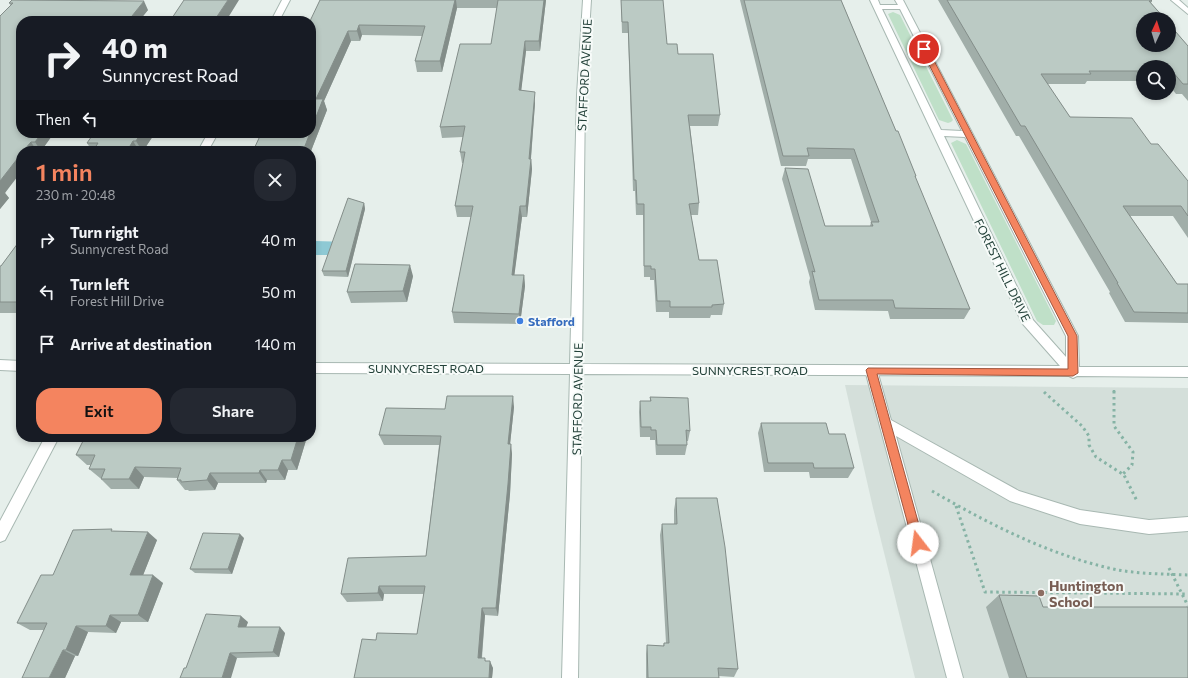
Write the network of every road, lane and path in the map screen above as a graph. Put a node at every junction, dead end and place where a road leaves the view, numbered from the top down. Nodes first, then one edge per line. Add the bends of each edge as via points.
1 (286, 0) edge
2 (588, 0) edge
3 (1175, 0) edge
4 (876, 3) edge
5 (901, 3) edge
6 (1188, 12) edge
7 (278, 16) edge
8 (937, 133) junction
9 (968, 134) junction
10 (0, 365) edge
11 (16, 366) edge
12 (316, 368) edge
13 (577, 368) junction
14 (871, 370) junction
15 (1188, 372) edge
16 (1073, 373) junction
17 (1040, 389) dead end
18 (1114, 389) dead end
19 (886, 424) junction
20 (49, 442) edge
21 (1123, 474) junction
22 (932, 491) dead end
23 (1137, 501) dead end
24 (956, 506) junction
25 (1188, 524) edge
26 (0, 535) edge
27 (1169, 568) dead end
28 (1188, 574) edge
29 (1173, 575) junction
30 (1182, 594) junction
31 (1188, 594) edge
32 (1188, 606) edge
33 (570, 678) edge
34 (954, 678) edge

1 - 7 street
2 - 13 street, STAFFORD AVENUE via 581,95
3 - 6 street
4 - 5 street
4 - 8 street, FOREST HILL DRIVE
5 - 9 street
8 - 9 street
8 - 16 street, FOREST HILL DRIVE via 1028,323
9 - 16 street via 1072,336
10 - 11 street
12 - 13 street, SUNNYCREST ROAD
13 - 14 street, SUNNYCREST ROAD
13 - 33 street, STAFFORD AVENUE
14 - 16 street, SUNNYCREST ROAD
14 - 19 street
15 - 16 street, SUNNYCREST ROAD
17 - 21 path via 1082,426 1089,436 1091,451 1097,458
18 - 21 path via 1114,426 1121,439 1133,452 1132,465
19 - 25 street via 1022,499 1080,518 1149,527
19 - 34 street
20 - 26 street
21 - 23 path
22 - 24 path
24 - 29 path via 1018,538 1052,552 1097,566 1136,573
24 - 30 path via 985,592
27 - 29 path
28 - 29 path
29 - 30 path
30 - 31 path
30 - 32 path

